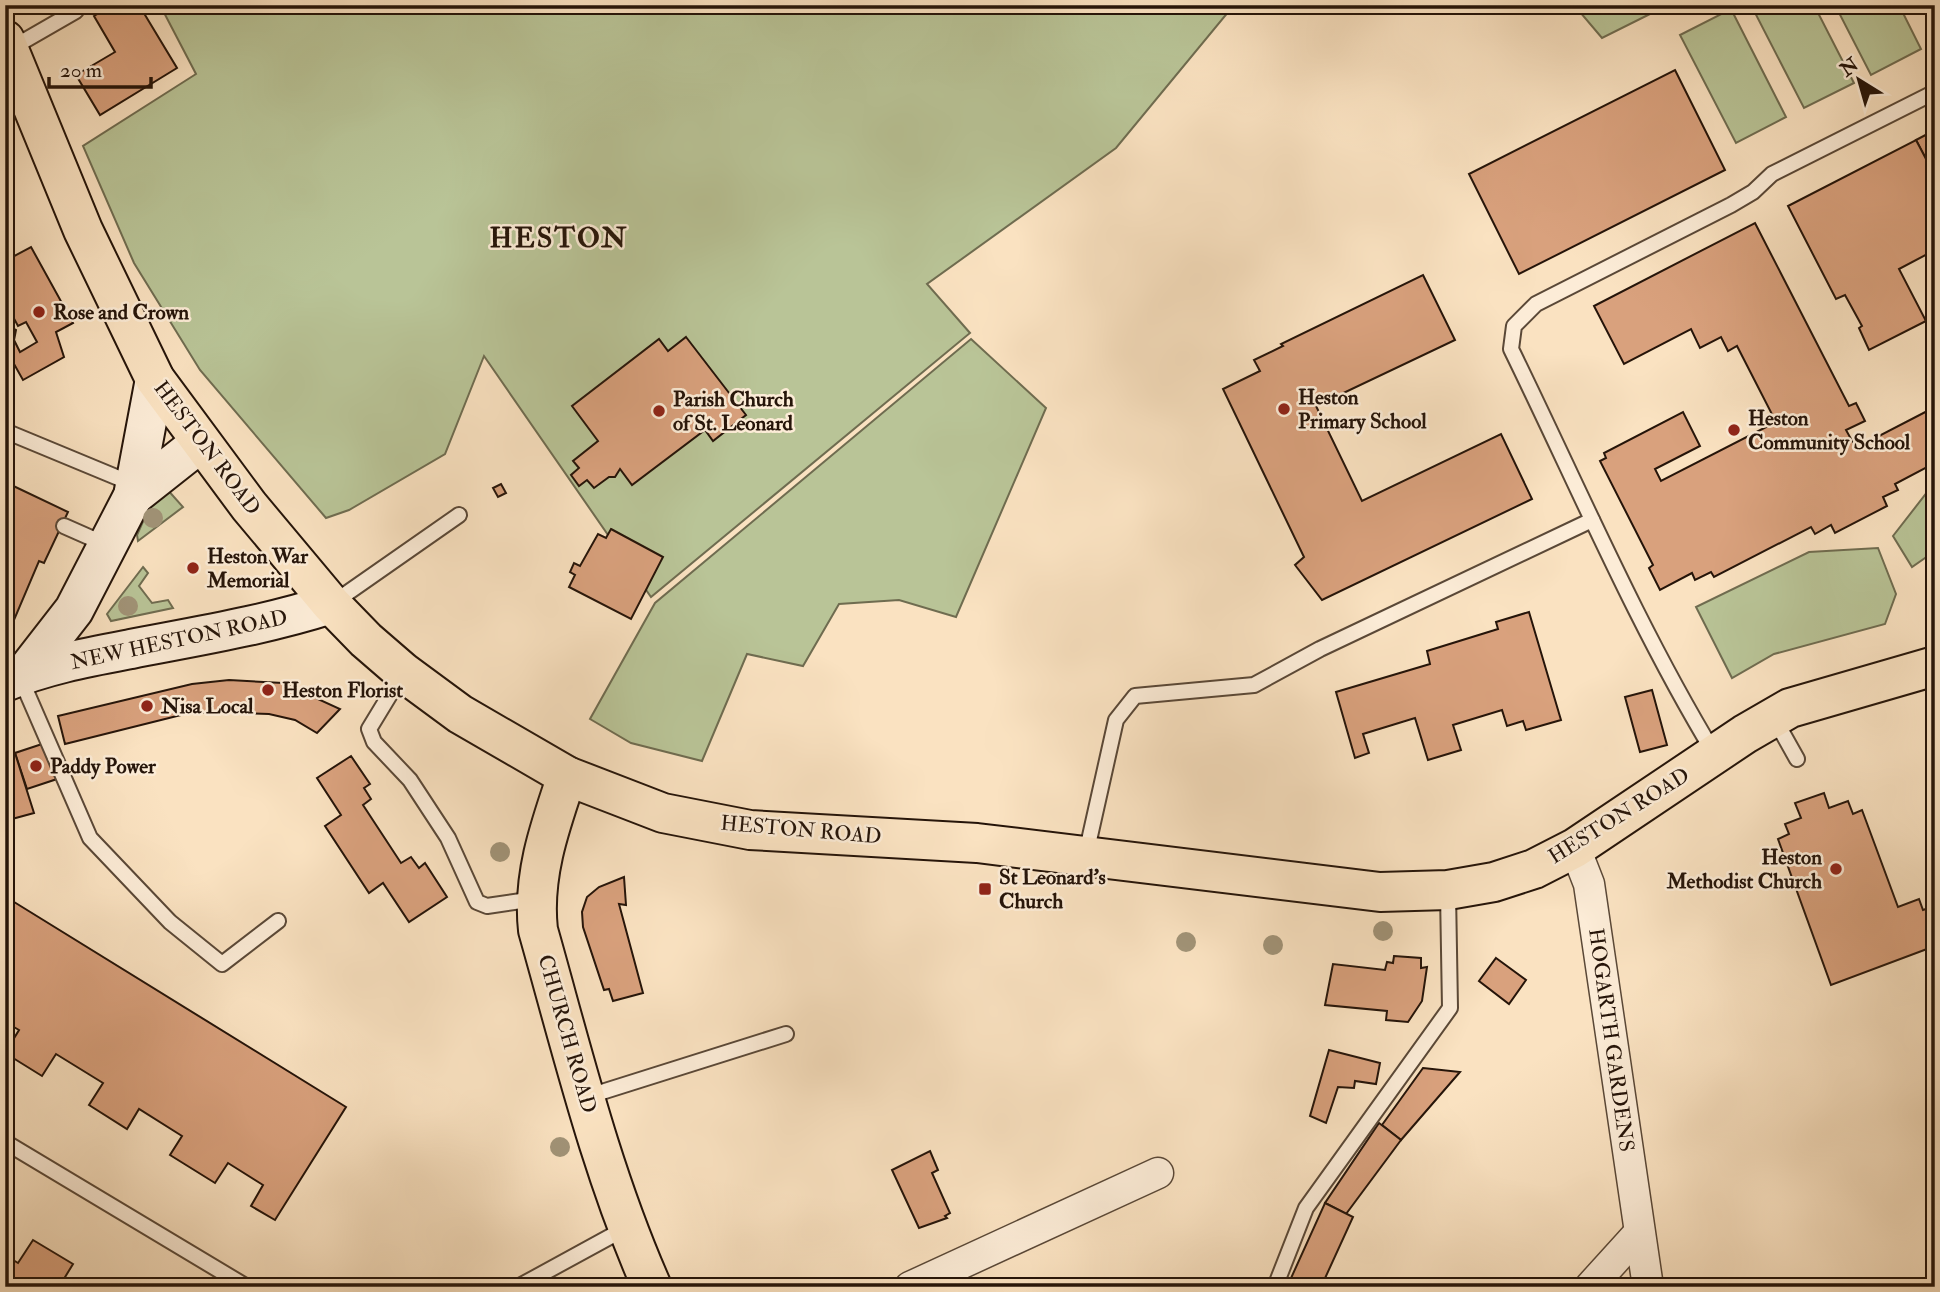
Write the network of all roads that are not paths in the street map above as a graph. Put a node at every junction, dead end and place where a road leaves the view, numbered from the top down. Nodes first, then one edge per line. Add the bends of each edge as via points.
1 (76, 11) dead end
2 (7, 45) edge
3 (1935, 92) edge
4 (155, 379) junction
5 (5, 432) edge
6 (200, 443) junction
7 (137, 490) junction
8 (459, 515) dead end
9 (1591, 520) junction
10 (64, 526) dead end
11 (110, 546) junction
12 (331, 604) junction
13 (1935, 666) edge
14 (403, 672) junction
15 (17, 677) edge
16 (1773, 716) junction
17 (1715, 754) junction
18 (1797, 760) dead end
19 (567, 776) junction
20 (1576, 848) junction
21 (1085, 857) junction
22 (1448, 890) junction
23 (535, 899) junction
24 (278, 921) dead end
25 (786, 1034) dead end
26 (585, 1098) junction
27 (5, 1142) edge
28 (1158, 1173) dead end
29 (626, 1228) junction
30 (1638, 1234) junction
31 (247, 1287) edge
32 (517, 1287) edge
33 (652, 1287) edge
34 (910, 1287) edge
35 (1275, 1287) edge
36 (1590, 1287) edge
37 (1648, 1287) edge

1 - 2 lane
2 - 4 main road, HESTON ROAD via 83,230
3 - 9 lane via 1772,174 1731,205 1536,304 1514,326 1511,349
4 - 6 main road, HESTON ROAD
4 - 7 street, NEW HESTON ROAD
5 - 7 lane
6 - 7 street, NEW HESTON ROAD
6 - 12 main road, HESTON ROAD
7 - 11 street, NEW HESTON ROAD
8 - 12 lane
9 - 17 lane
9 - 21 lane via 1254,685 1135,696 1116,720
10 - 11 lane
11 - 15 street, NEW HESTON ROAD via 74,610
12 - 14 main road, HESTON ROAD
12 - 15 street, NEW HESTON ROAD via 281,620 98,655
13 - 16 main road, HESTON ROAD via 1805,702
14 - 19 main road, HESTON ROAD via 460,714
14 - 23 lane via 369,729 374,742 410,780 448,838 477,902 487,906
15 - 24 lane via 90,838 170,922 222,964
16 - 17 main road, HESTON ROAD
16 - 18 lane
17 - 20 main road, HESTON ROAD
19 - 21 main road, HESTON ROAD via 663,813 750,830 977,843
19 - 23 main road, CHURCH ROAD
20 - 22 main road, HESTON ROAD via 1534,869
20 - 30 street, HOGARTH GARDENS via 1588,884
21 - 22 main road, HESTON ROAD via 1380,892
22 - 35 lane via 1450,1008 1306,1208
23 - 26 main road, CHURCH ROAD via 538,930
25 - 26 lane
26 - 29 main road, CHURCH ROAD
27 - 31 lane
28 - 34 street
29 - 32 lane
29 - 33 main road, CHURCH ROAD
30 - 36 street
30 - 37 street, HOGARTH GARDENS

